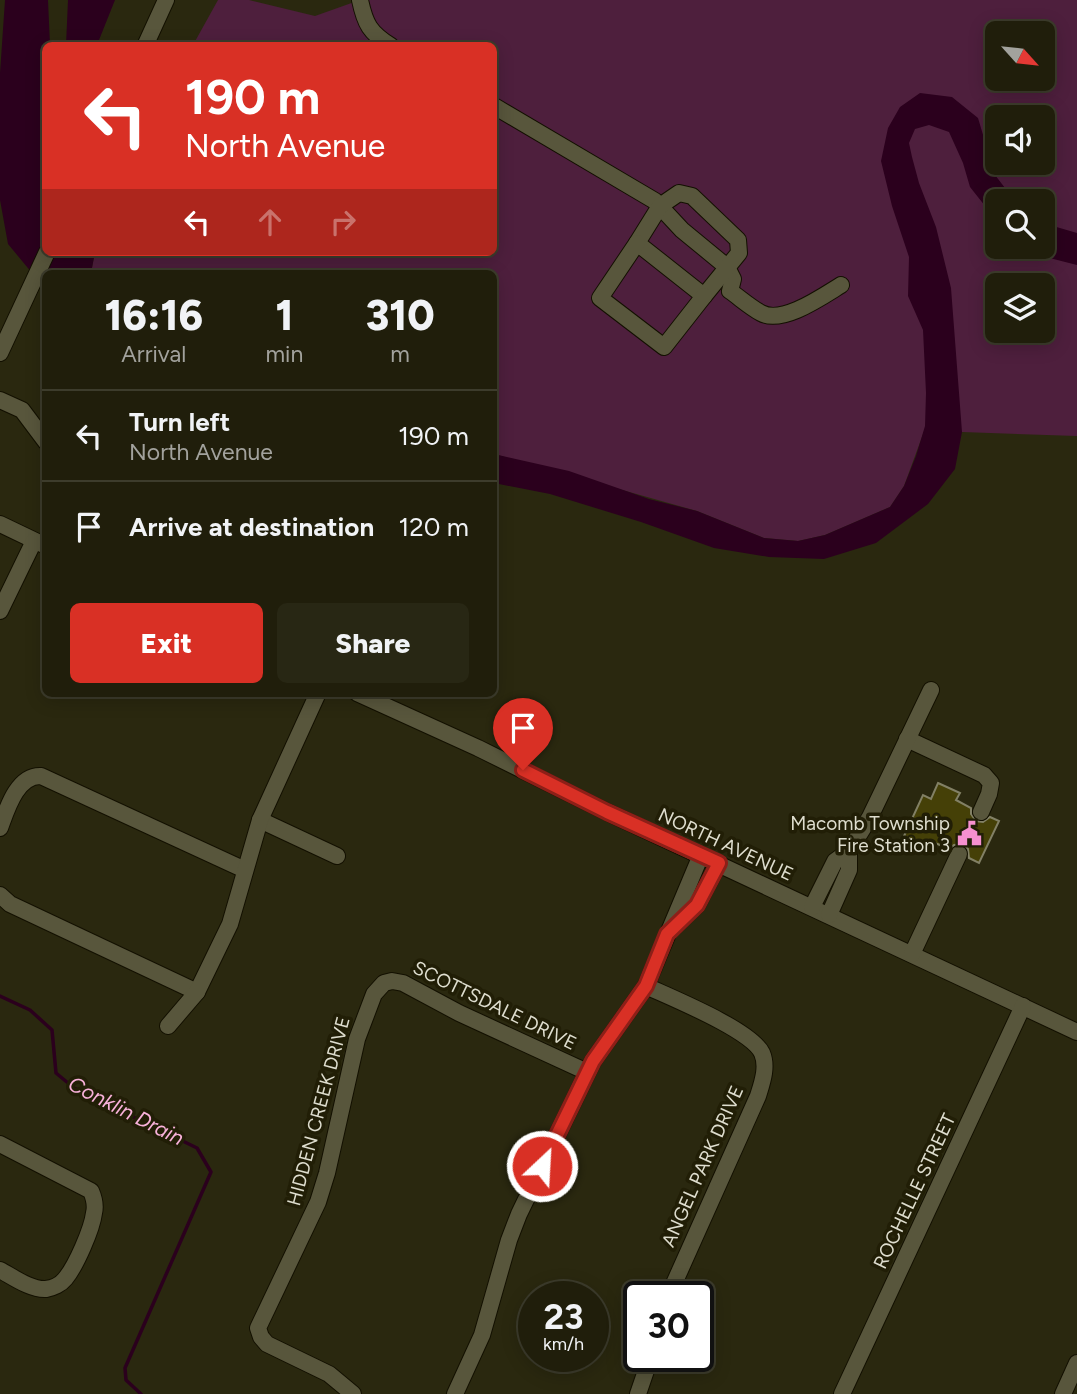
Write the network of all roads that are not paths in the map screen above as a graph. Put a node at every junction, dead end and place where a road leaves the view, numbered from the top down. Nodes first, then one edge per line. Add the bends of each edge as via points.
1 (166, 0) edge
2 (360, 0) edge
3 (147, 42) edge
4 (385, 42) edge
5 (497, 108) edge
6 (660, 206) junction
7 (637, 243) junction
8 (45, 256) edge
9 (727, 267) junction
10 (841, 285) dead end
11 (704, 296) junction
12 (0, 353) edge
13 (0, 400) edge
14 (42, 437) edge
15 (0, 524) edge
16 (40, 543) edge
17 (0, 611) edge
18 (931, 690) dead end
19 (316, 697) edge
20 (366, 697) edge
21 (907, 739) junction
22 (981, 812) dead end
23 (260, 820) junction
24 (0, 828) edge
25 (849, 851) junction
26 (959, 854) dead end
27 (701, 855) junction
28 (337, 856) dead end
29 (719, 863) junction
30 (245, 870) junction
31 (0, 895) edge
32 (812, 907) junction
33 (829, 915) junction
34 (667, 934) junction
35 (912, 954) junction
36 (384, 983) joint
37 (646, 986) junction
38 (197, 992) junction
39 (1023, 1006) junction
40 (168, 1026) dead end
41 (1077, 1032) edge
42 (587, 1072) junction
43 (0, 1144) edge
44 (0, 1270) edge
45 (675, 1281) edge
46 (1077, 1363) edge
47 (646, 1372) edge
48 (353, 1394) edge
49 (455, 1394) edge
50 (638, 1394) edge
51 (842, 1394) edge
52 (1063, 1394) edge

1 - 3 street
2 - 4 street via 368,27
5 - 6 street
6 - 7 street
6 - 9 street
6 - 9 street via 679,193 692,196 737,240 739,253
7 - 11 street
7 - 11 street via 600,298 664,347
8 - 12 street
9 - 10 street via 733,279 730,290 764,315 782,316
9 - 11 street
13 - 14 street via 22,410
15 - 16 street
16 - 17 street
18 - 21 street
19 - 23 street
20 - 27 street, NORTH AVENUE
21 - 22 street via 984,775 990,783
21 - 25 street
23 - 28 street
23 - 30 street
24 - 30 street via 21,783 33,776 46,778
25 - 32 street via 835,861
25 - 33 street via 849,870
26 - 35 street
27 - 29 street, NORTH AVENUE
27 - 34 street
29 - 32 street, NORTH AVENUE
29 - 34 street via 697,905
30 - 38 street via 234,913
31 - 38 street via 10,904
32 - 33 street, NORTH AVENUE
33 - 35 street, NORTH AVENUE
34 - 37 street
35 - 39 street, NORTH AVENUE
36 - 42 street, SCOTTSDALE DRIVE via 402,983
36 - 48 street, HIDDEN CREEK DRIVE via 374,994 357,1039 318,1202 258,1328 267,1344 329,1374
37 - 42 street
37 - 45 street, ANGEL PARK DRIVE via 753,1042 761,1052 764,1072 758,1096
38 - 40 street
39 - 41 street, NORTH AVENUE
39 - 51 street, ROCHELLE STREET
42 - 49 street via 519,1213 482,1335
43 - 44 street via 83,1186 95,1200 79,1253 58,1286 30,1286
46 - 52 street
47 - 50 street

